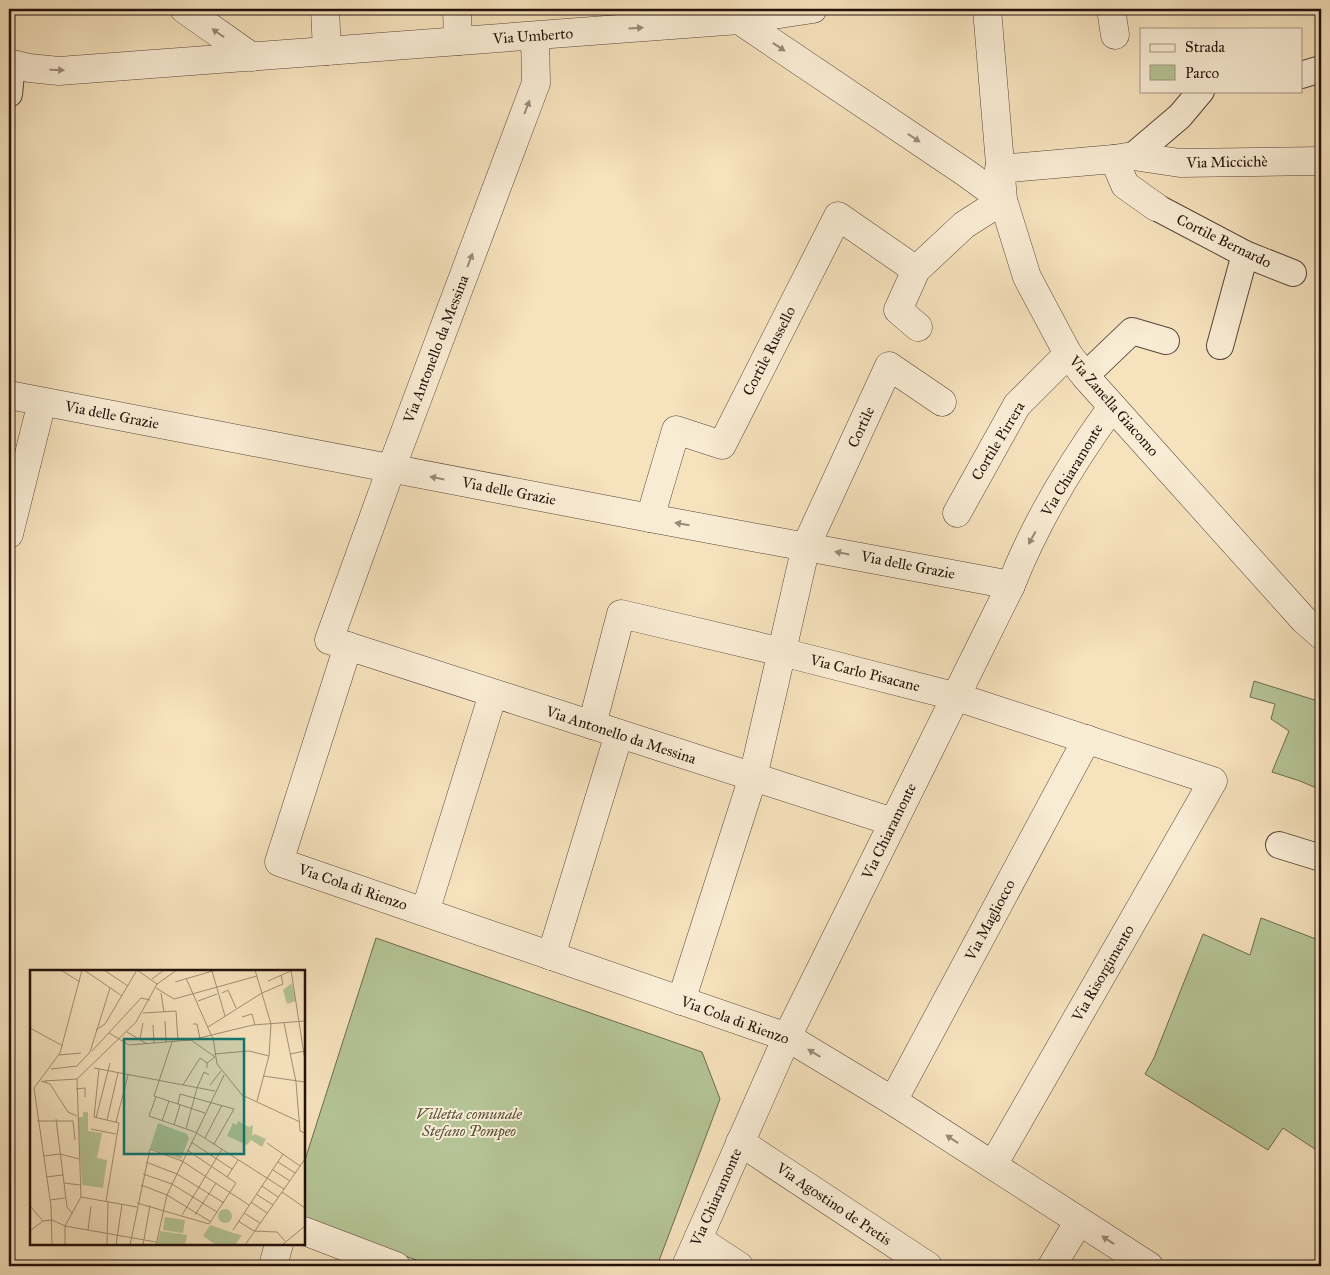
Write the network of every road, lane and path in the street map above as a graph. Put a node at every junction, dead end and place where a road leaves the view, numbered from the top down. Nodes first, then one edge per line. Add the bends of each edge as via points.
1 (184, 9) edge
2 (324, 9) edge
3 (457, 9) edge
4 (813, 9) edge
5 (987, 9) edge
6 (596, 20) edge
7 (739, 20) junction
8 (535, 36) junction
9 (458, 41) junction
10 (326, 52) junction
11 (252, 57) junction
12 (10, 64) edge
13 (1321, 69) edge
14 (1302, 75) edge
15 (1200, 92) edge
16 (9, 94) edge
17 (1124, 157) junction
18 (1321, 161) edge
19 (999, 169) junction
20 (1003, 200) junction
21 (1156, 207) joint
22 (1245, 254) junction
23 (916, 270) junction
24 (1293, 273) dead end
25 (918, 328) dead end
26 (1166, 341) dead end
27 (1220, 346) dead end
28 (1068, 354) junction
29 (1085, 376) junction
30 (9, 395) edge
31 (42, 402) junction
32 (942, 402) dead end
33 (1112, 407) junction
34 (391, 469) junction
35 (957, 513) dead end
36 (650, 518) junction
37 (9, 534) edge
38 (806, 546) junction
39 (1011, 585) junction
40 (1321, 635) edge
41 (348, 646) junction
42 (782, 652) junction
43 (493, 694) junction
44 (954, 696) junction
45 (592, 725) junction
46 (620, 734) junction
47 (1087, 739) junction
48 (754, 777) junction
49 (1213, 782) joint
50 (893, 822) junction
51 (1279, 845) dead end
52 (1321, 858) edge
53 (425, 912) junction
54 (551, 956) junction
55 (681, 1001) junction
56 (787, 1037) junction
57 (893, 1101) junction
58 (740, 1142) junction
59 (993, 1165) junction
60 (1079, 1221) junction
61 (305, 1231) edge
62 (698, 1239) junction
63 (280, 1245) edge
64 (273, 1266) edge
65 (396, 1266) edge
66 (686, 1266) edge
67 (739, 1266) edge
68 (928, 1266) edge
69 (1052, 1266) edge
70 (1149, 1266) edge

11 -> 1 street
2 - 10 street
3 - 9 street
4 - 7 street, Via Umberto
5 - 19 street, Via Zanella Giacomo
6 -> 7 street, Via Umberto
6 - 8 street, Via Umberto
7 -> 20 street
8 - 9 street, Via Umberto
34 -> 8 street, Via Antonello da Messina via 536,83
9 - 10 street, Via Umberto
10 - 11 street, Via Umberto
12 -> 11 street, Via Umberto via 59,71
12 - 16 street
13 - 14 street
15 - 17 street via 1180,116
17 - 18 street, Via Miccichè via 1180,163
17 - 19 street, Via Miccichè
17 - 21 street via 1125,185
19 - 20 street, Via Zanella Giacomo
20 - 23 street via 964,225
20 - 28 street, Via Zanella Giacomo via 1028,277
21 - 22 street, Cortile Bernardo
22 - 24 street, Cortile Bernardo
22 - 27 street
23 - 25 street via 898,310
23 - 36 street, Cortile Russello via 838,216 722,444 676,430
26 - 29 street via 1132,331
28 - 29 street, Via Zanella Giacomo
28 - 35 street, Cortile Pirrera via 1017,405
29 - 33 street, Via Zanella Giacomo
30 - 31 street, Via delle Grazie
31 - 34 street, Via delle Grazie
31 - 37 street
32 - 38 street, Cortile via 888,366
33 -> 39 street, Via Chiaramonte via 1079,453 1024,551
33 - 40 street, Via Zanella Giacomo
36 -> 34 street, Via delle Grazie
34 - 41 street, Via Antonello da Messina via 329,640
38 -> 36 street, Via delle Grazie
39 -> 38 street, Via delle Grazie
38 - 42 street
39 - 44 street, Via Chiaramonte
41 - 43 street, Via Antonello da Messina
41 - 53 street, Via Cola di Rienzo via 279,862
42 - 44 street, Via Carlo Pisacane
42 - 45 street, Via Carlo Pisacane via 620,614
42 - 48 street
43 - 45 street, Via Antonello da Messina
43 - 53 street
44 - 47 street, Via Carlo Pisacane
44 - 50 street, Via Chiaramonte
45 - 46 street, Via Antonello da Messina
46 - 48 street, Via Antonello da Messina
46 - 54 street
47 - 49 street, Via Carlo Pisacane
47 - 57 street, Via Magliocco
48 - 50 street, Via Antonello da Messina
48 - 55 street
49 - 59 street, Via Risorgimento
50 - 56 street, Via Chiaramonte
51 - 52 street
53 - 54 street, Via Cola di Rienzo
54 - 55 street, Via Cola di Rienzo
55 - 56 street, Via Cola di Rienzo
57 -> 56 street, Via Cola di Rienzo
56 - 58 street, Via Chiaramonte
59 -> 57 street, Via Cola di Rienzo
58 - 62 street, Via Chiaramonte
58 - 68 street, Via Agostino de Pretis
59 - 60 street, Via Cola di Rienzo
60 - 69 street
70 -> 60 street, Via Cola di Rienzo
61 - 65 street
62 - 66 street, Via Chiaramonte
62 - 67 street
63 - 64 street

